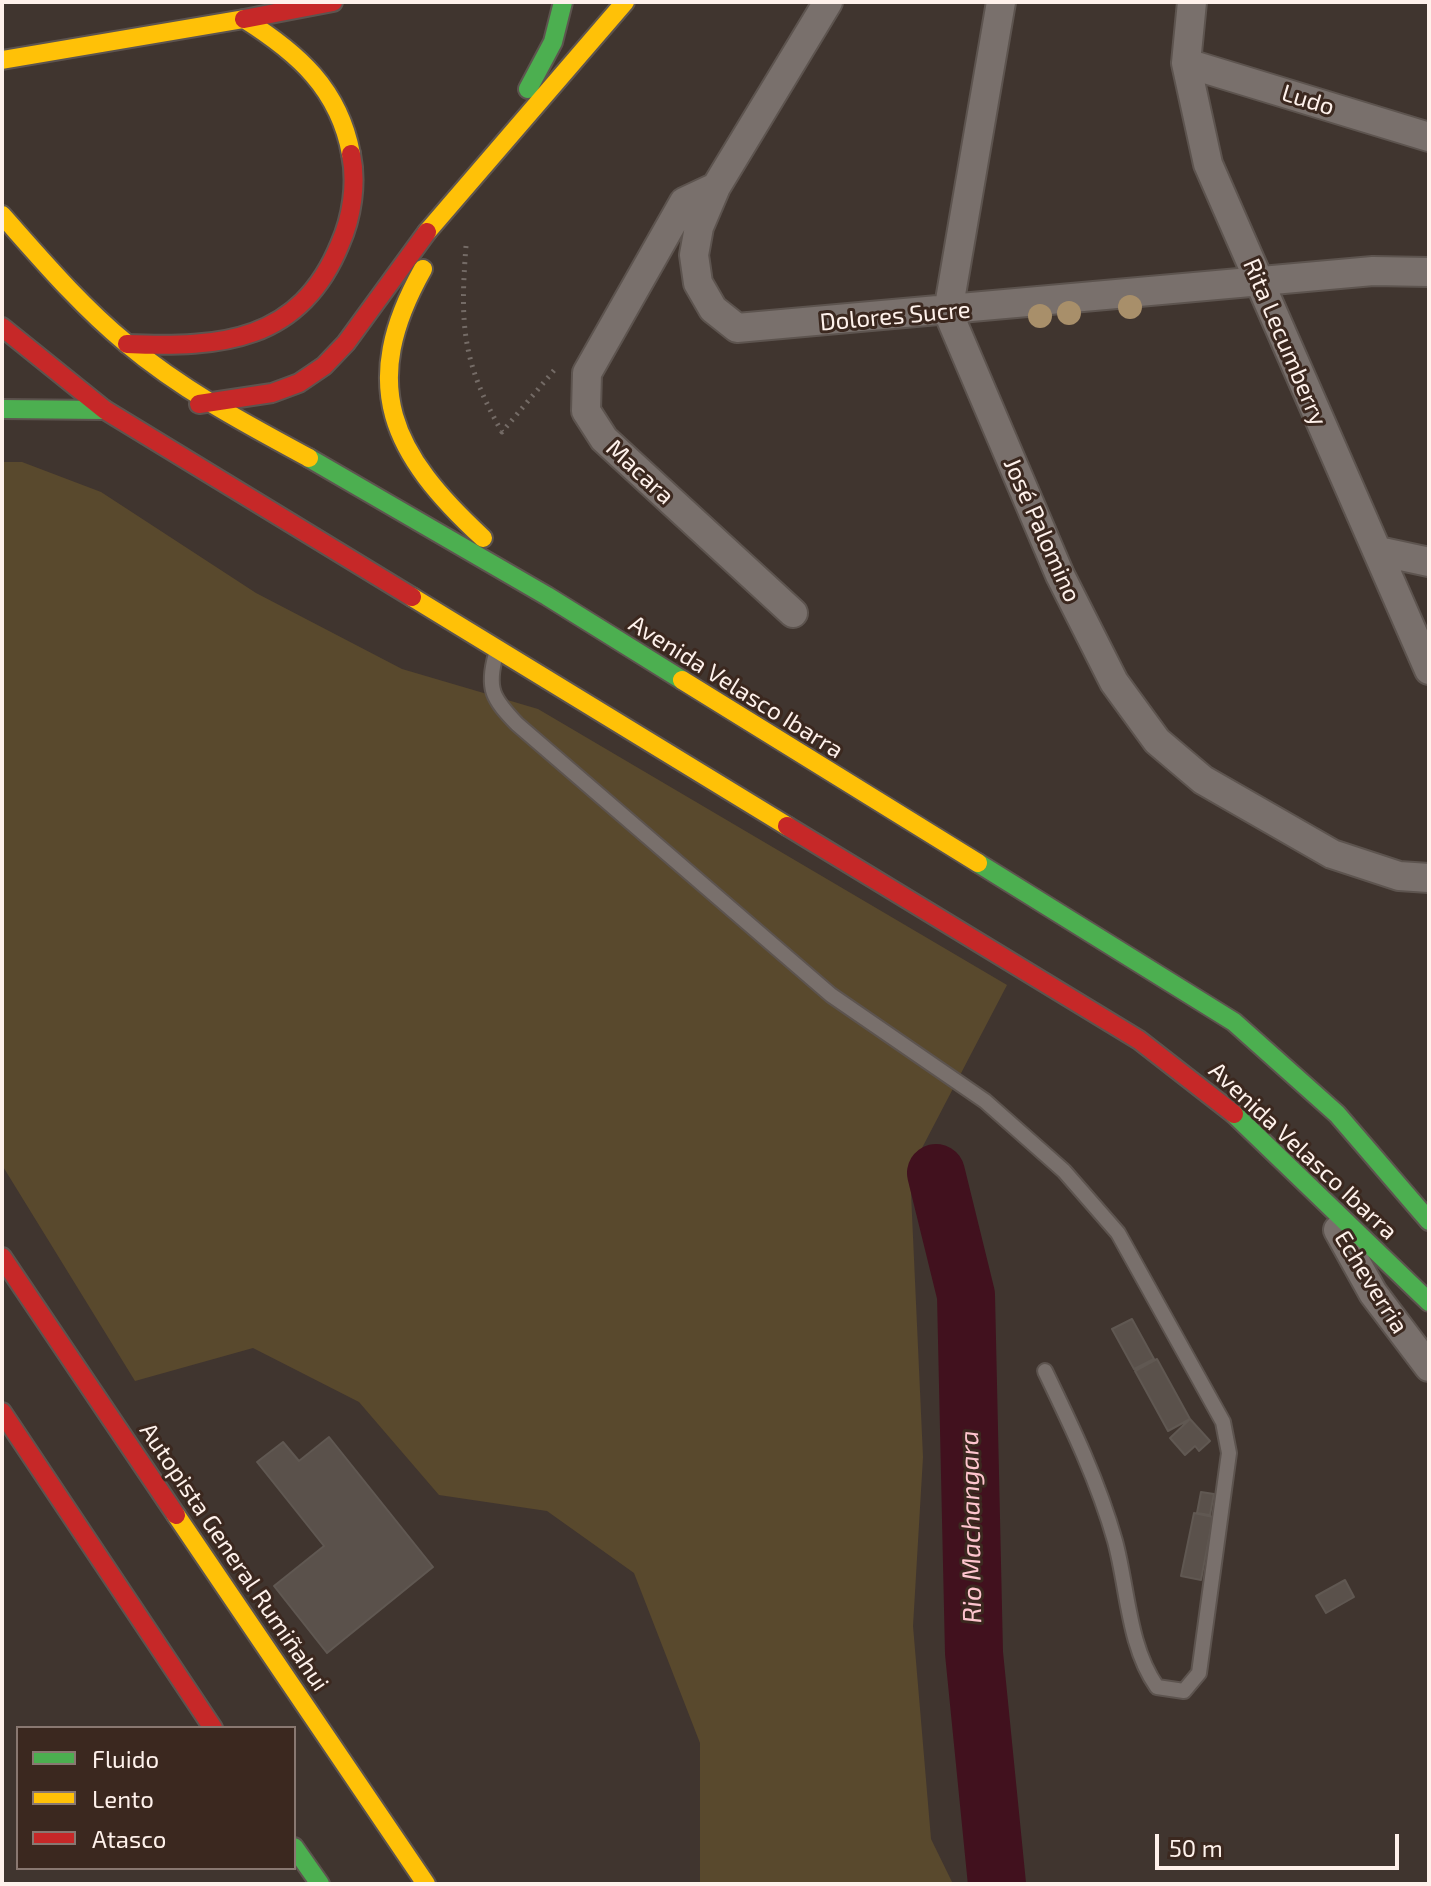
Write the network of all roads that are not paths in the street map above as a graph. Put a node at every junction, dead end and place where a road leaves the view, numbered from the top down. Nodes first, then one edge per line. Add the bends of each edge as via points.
1 (333, 2) edge
2 (563, 2) edge
3 (625, 2) edge
4 (828, 2) edge
5 (1001, 2) edge
6 (1192, 2) edge
7 (244, 19) junction
8 (5, 59) edge
9 (1186, 63) junction
10 (1429, 137) edge
11 (499, 143) junction
12 (716, 187) junction
13 (2, 215) edge
14 (1429, 272) edge
15 (1259, 281) junction
16 (948, 312) junction
17 (2, 327) edge
18 (127, 344) junction
19 (208, 403) junction
20 (179, 405) dead end
21 (135, 408) dead end
22 (2, 409) edge
23 (105, 410) junction
24 (1378, 551) junction
25 (1429, 562) edge
26 (547, 596) junction
27 (793, 613) dead end
28 (498, 650) junction
29 (1429, 670) edge
30 (1429, 878) edge
31 (1317, 1195) junction
32 (1429, 1221) edge
33 (2, 1257) edge
34 (1429, 1302) edge
35 (1429, 1367) edge
36 (1045, 1371) dead end
37 (2, 1412) edge
38 (212, 1726) edge
39 (296, 1850) edge
40 (320, 1884) edge
41 (426, 1884) edge

1 - 7 main road
2 - 11 main road via 553,42
3 - 11 main road
4 - 12 street, Dolores Sucre
5 - 16 street
6 - 9 street, Rita Lecumberry
7 - 8 main road
7 - 18 main road via 312,69 334,101 349,140 354,192 346,233 317,287 262,331 226,343
9 - 10 street, Ludo
9 - 15 street, Rita Lecumberry via 1208,164
11 - 19 main road via 333,358 277,392
11 - 26 main road via 418,277 395,328 389,374 408,455 431,488
12 - 16 street, Dolores Sucre via 699,227 694,255 698,283 713,309 737,328
12 - 27 street, Macara via 684,202 587,373 586,411 604,439
13 - 18 main road, Avenida Velasco Ibarra via 71,293
14 - 15 street, Dolores Sucre
15 - 16 street, Dolores Sucre
15 - 24 street, Rita Lecumberry
16 - 30 street, José Palomino via 1060,575 1114,682 1157,741 1203,780 1332,854 1399,876
17 - 23 main road, Avenida Velasco Ibarra
18 - 19 main road, Avenida Velasco Ibarra
19 - 20 main road
19 - 26 main road, Avenida Velasco Ibarra
21 - 23 main road
22 - 23 main road
23 - 28 main road, Avenida Velasco Ibarra
24 - 25 street
24 - 29 street, Rita Lecumberry
26 - 32 main road, Avenida Velasco Ibarra via 1234,1022 1337,1114
28 - 31 main road, Avenida Velasco Ibarra via 1139,1040 1226,1106
28 - 36 lane via 490,674 494,701 517,724 831,995 985,1101 1064,1171 1118,1233 1223,1422 1229,1453 1199,1673 1184,1691 1157,1687 1143,1667 1095,1476
31 - 34 main road, Avenida Velasco Ibarra
31 - 35 street, Echeverria via 1373,1293
33 - 41 main road, Autopista General Rumiñahui
37 - 38 main road
39 - 40 main road

